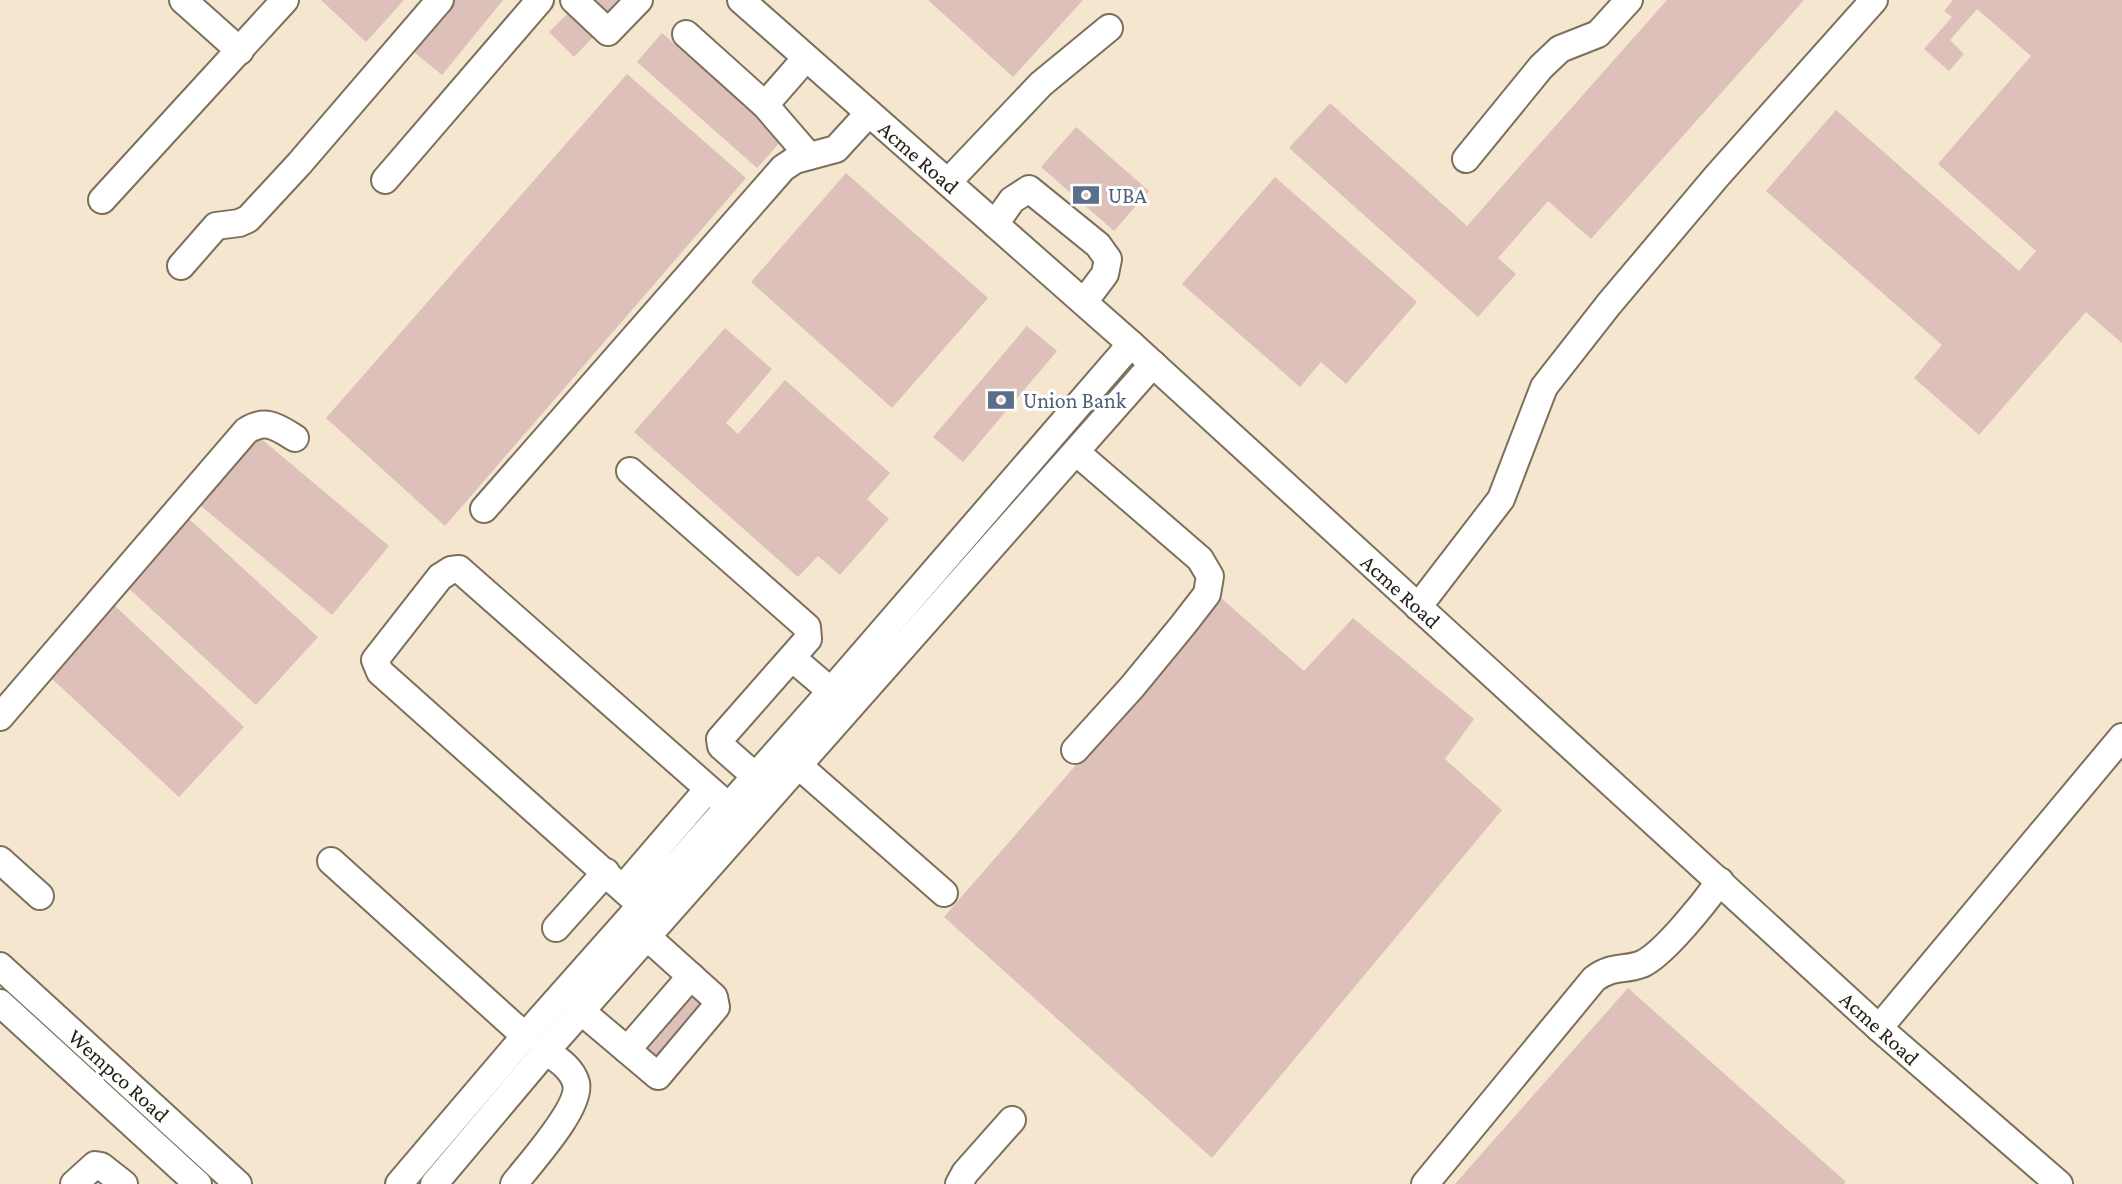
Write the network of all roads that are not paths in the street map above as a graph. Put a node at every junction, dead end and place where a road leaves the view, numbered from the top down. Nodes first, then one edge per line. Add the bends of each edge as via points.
1 (183, 0) edge
2 (285, 0) edge
3 (440, 0) edge
4 (540, 0) edge
5 (574, 0) edge
6 (639, 0) edge
7 (741, 0) edge
8 (1629, 0) edge
9 (1874, 0) edge
10 (1109, 28) dead end
11 (686, 34) dead end
12 (240, 51) junction
13 (806, 58) junction
14 (765, 105) junction
15 (869, 113) junction
16 (809, 156) junction
17 (1466, 159) dead end
18 (385, 180) dead end
19 (948, 182) junction
20 (102, 200) dead end
21 (995, 224) junction
22 (181, 266) dead end
23 (1084, 302) junction
24 (1131, 344) junction
25 (1153, 364) junction
26 (295, 438) dead end
27 (1076, 452) junction
28 (630, 471) dead end
29 (484, 509) dead end
30 (968, 533) junction
31 (990, 551) junction
32 (1418, 607) junction
33 (792, 658) junction
34 (831, 691) junction
35 (0, 717) edge
36 (2119, 748) edge
37 (1075, 750) dead end
38 (798, 765) junction
39 (755, 776) junction
40 (708, 789) junction
41 (728, 806) junction
42 (0, 860) edge
43 (331, 861) dead end
44 (1720, 881) junction
45 (944, 893) dead end
46 (40, 896) dead end
47 (629, 905) junction
48 (556, 928) dead end
49 (0, 966) edge
50 (691, 976) junction
51 (0, 1003) edge
52 (581, 1011) junction
53 (1879, 1028) junction
54 (535, 1043) junction
55 (627, 1050) junction
56 (1012, 1120) dead end
57 (183, 1179) edge
58 (74, 1184) edge
59 (124, 1184) edge
60 (238, 1184) edge
61 (399, 1184) edge
62 (434, 1184) edge
63 (514, 1184) edge
64 (959, 1184) edge
65 (1425, 1184) edge
66 (2059, 1184) edge

1 - 12 street
2 - 12 street
3 - 22 street via 248,219 216,226
4 - 18 street
5 - 6 street via 605,32
7 - 13 street, Acme Road
8 - 17 street via 1598,34 1560,49 1541,67
9 - 32 street via 1707,188 1544,387 1501,499
10 - 19 street via 1041,84
11 - 14 street
12 - 20 street
13 - 14 street
13 - 15 street, Acme Road
14 - 16 street
15 - 16 street via 836,149
15 - 19 street, Acme Road
16 - 29 street via 783,168
19 - 21 street, Acme Road
21 - 23 street, Acme Road
21 - 23 street via 1012,200 1029,189 1098,245 1108,259 1105,274
23 - 24 street, Acme Road
24 - 25 street, Acme Road
24 - 30 street
25 - 27 street
25 - 32 street, Acme Road
26 - 35 street via 264,423 246,431
27 - 31 street
27 - 37 street via 1200,559 1210,576 1207,594 1183,625
28 - 33 street via 807,627 808,639
30 - 31 street
30 - 34 street
31 - 38 street
32 - 44 street, Acme Road
33 - 34 street
33 - 39 street via 720,739 721,746
34 - 39 street
36 - 53 street
38 - 45 street
38 - 47 street
39 - 41 street
40 - 41 street
40 - 47 street
40 - 47 street via 459,569 440,577 375,660 380,672
41 - 47 street
42 - 46 street
43 - 54 street
44 - 53 street, Acme Road
44 - 65 street via 1654,956 1594,979
47 - 48 street
47 - 50 street
47 - 52 street
47 - 54 street
49 - 60 street, Wempco Road
50 - 55 street
50 - 55 street via 714,997 716,1007 660,1075
51 - 57 street, Wempco Road
52 - 54 street
52 - 55 street
53 - 66 street, Acme Road
54 - 61 street
54 - 62 street
54 - 63 street via 566,1066 576,1091 558,1126
56 - 64 street
58 - 59 street via 95,1165

